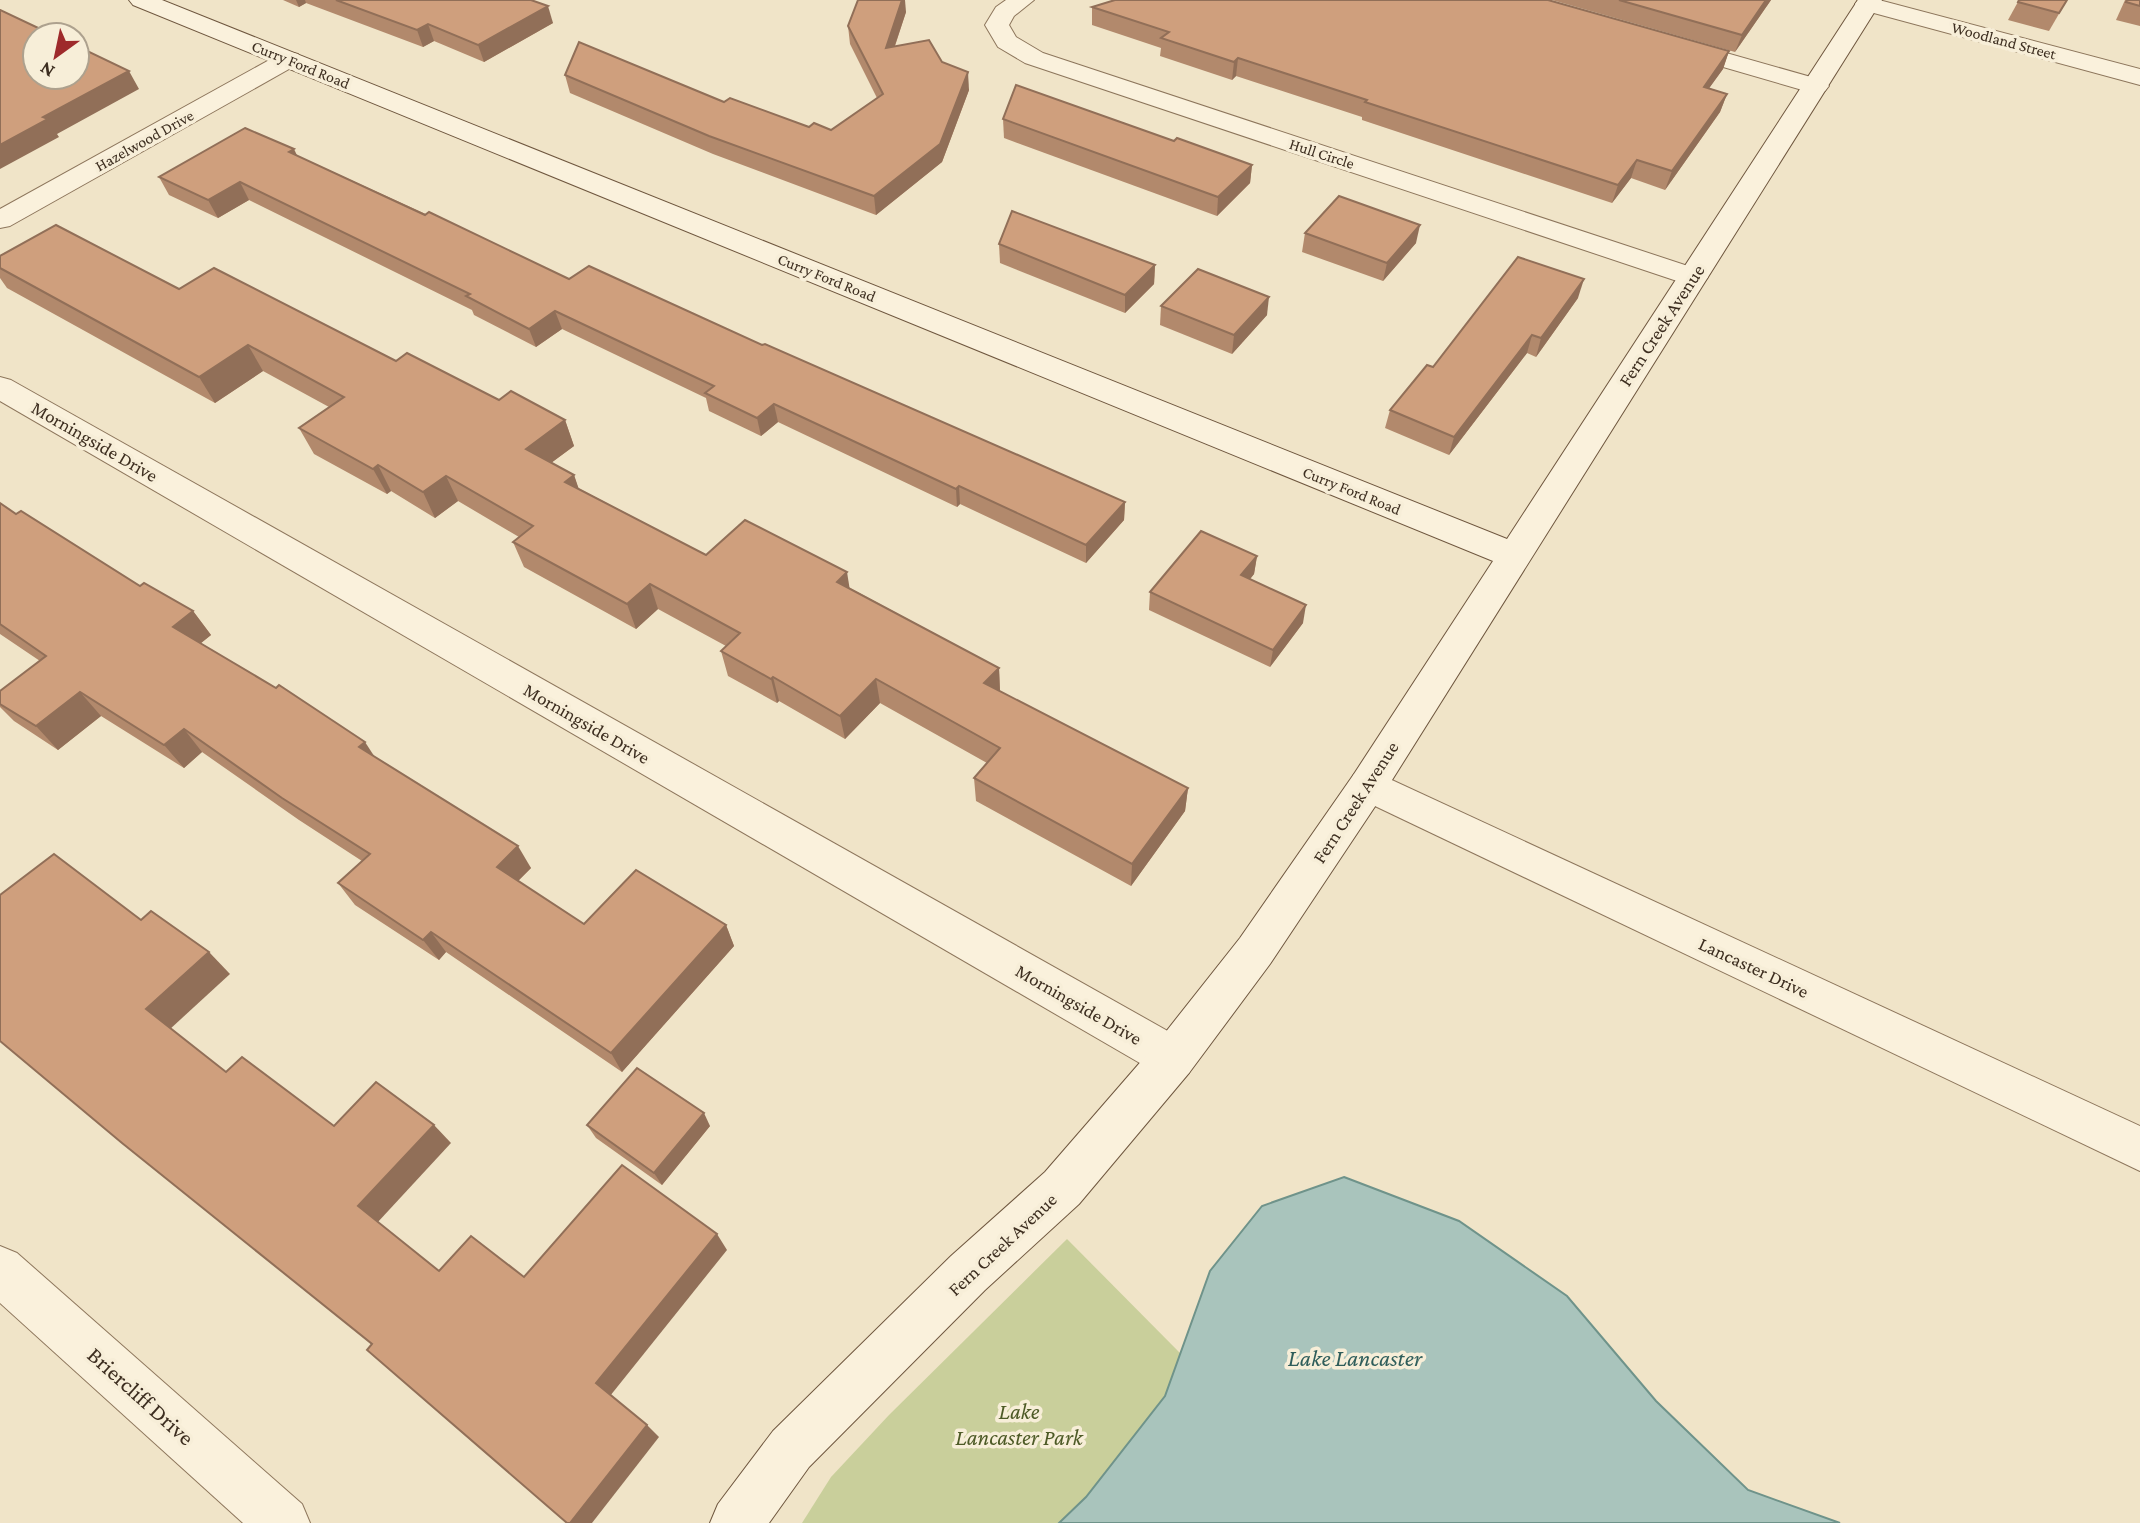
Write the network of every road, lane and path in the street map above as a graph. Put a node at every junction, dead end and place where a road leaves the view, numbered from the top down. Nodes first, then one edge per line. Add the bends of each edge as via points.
1 (141, 0) edge
2 (1023, 0) edge
3 (1869, 2) edge
4 (1660, 41) edge
5 (289, 59) junction
6 (2140, 77) edge
7 (1816, 86) junction
8 (0, 220) edge
9 (1693, 276) junction
10 (0, 387) edge
11 (1512, 555) junction
12 (1368, 785) junction
13 (1173, 1058) junction
14 (2140, 1149) edge
15 (0, 1270) edge
16 (281, 1523) edge
17 (737, 1523) edge

1 - 5 street, Curry Ford Road
2 - 9 street, Hull Circle via 1004,12 998,25 1007,42 1034,58
3 - 6 street, Woodland Street
3 - 7 street, Fern Creek Avenue
4 - 7 street
5 - 8 street, Hazelwood Drive
5 - 11 street, Curry Ford Road
7 - 9 street, Fern Creek Avenue
9 - 11 street, Fern Creek Avenue
10 - 13 street, Morningside Drive
11 - 12 street, Fern Creek Avenue
12 - 13 street, Fern Creek Avenue via 1255,951
12 - 14 street, Lancaster Drive
13 - 17 street, Fern Creek Avenue via 1062,1188 968,1273 792,1450
15 - 16 street, Briercliff Drive

